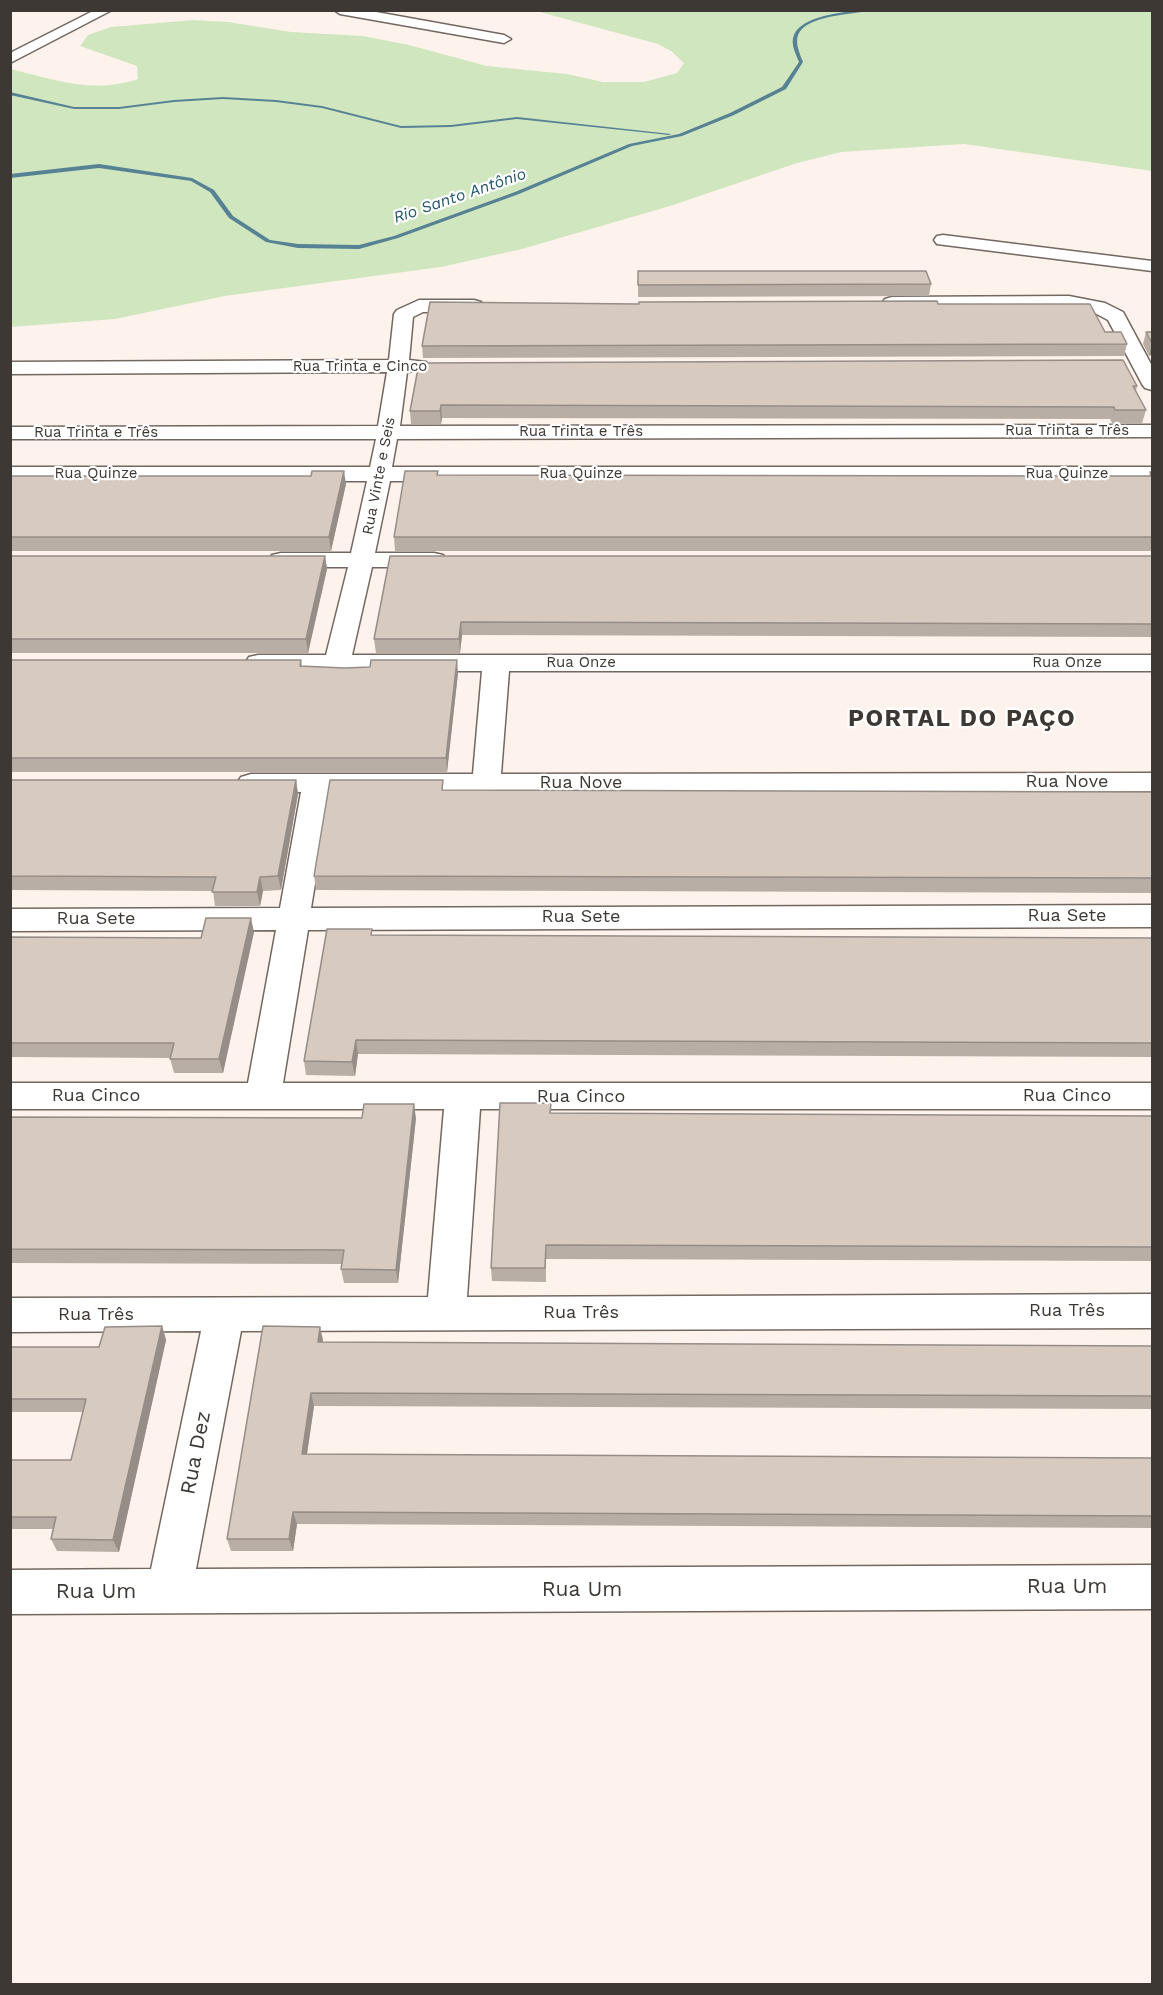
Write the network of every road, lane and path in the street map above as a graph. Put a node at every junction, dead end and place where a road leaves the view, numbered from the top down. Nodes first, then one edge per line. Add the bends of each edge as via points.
1 (106, 10) edge
2 (340, 10) edge
3 (504, 39) dead end
4 (10, 59) edge
5 (943, 240) dead end
6 (1152, 266) edge
7 (879, 303) edge
8 (487, 306) edge
9 (1117, 364) edge
10 (1141, 364) junction
11 (399, 366) junction
12 (435, 366) edge
13 (10, 368) edge
14 (1152, 384) edge
15 (1152, 431) edge
16 (388, 432) junction
17 (10, 434) edge
18 (10, 474) edge
19 (382, 474) junction
20 (1152, 474) edge
21 (256, 560) edge
22 (457, 560) edge
23 (361, 561) junction
24 (232, 663) edge
25 (337, 663) junction
26 (496, 663) junction
27 (1152, 663) edge
28 (1152, 782) edge
29 (223, 783) edge
30 (317, 783) junction
31 (486, 783) junction
32 (1152, 916) edge
33 (295, 918) junction
34 (10, 920) edge
35 (10, 1096) edge
36 (1152, 1096) edge
37 (263, 1097) junction
38 (463, 1097) junction
39 (1152, 1311) edge
40 (446, 1313) junction
41 (224, 1315) junction
42 (10, 1316) edge
43 (1152, 1587) edge
44 (10, 1592) edge
45 (169, 1592) junction

1 - 4 street
2 - 3 street
5 - 6 street
7 - 10 street via 1084,304 1109,311 1135,335
8 - 11 street, Rua Vinte e Seis via 412,308 404,314
9 - 10 street
10 - 14 street
11 - 12 street, Rua Trinta e Cinco
11 - 13 street, Rua Trinta e Cinco
11 - 16 street, Rua Vinte e Seis
15 - 16 street, Rua Trinta e Três
16 - 17 street, Rua Trinta e Três
16 - 19 street, Rua Vinte e Seis
18 - 19 street, Rua Quinze
19 - 20 street, Rua Quinze
19 - 23 street, Rua Vinte e Seis
21 - 23 street
22 - 23 street
23 - 25 street, Rua Vinte e Seis
24 - 25 street, Rua Onze
25 - 26 street, Rua Onze
26 - 27 street, Rua Onze
26 - 31 street
28 - 31 street, Rua Nove
29 - 30 street, Rua Nove
30 - 31 street, Rua Nove
30 - 33 street
32 - 33 street, Rua Sete
33 - 34 street, Rua Sete
33 - 37 street
35 - 37 street, Rua Cinco
36 - 38 street, Rua Cinco
37 - 38 street, Rua Cinco
38 - 40 street
39 - 40 street, Rua Três
40 - 41 street, Rua Três
41 - 42 street, Rua Três
41 - 45 street, Rua Dez
43 - 45 street, Rua Um
44 - 45 street, Rua Um

